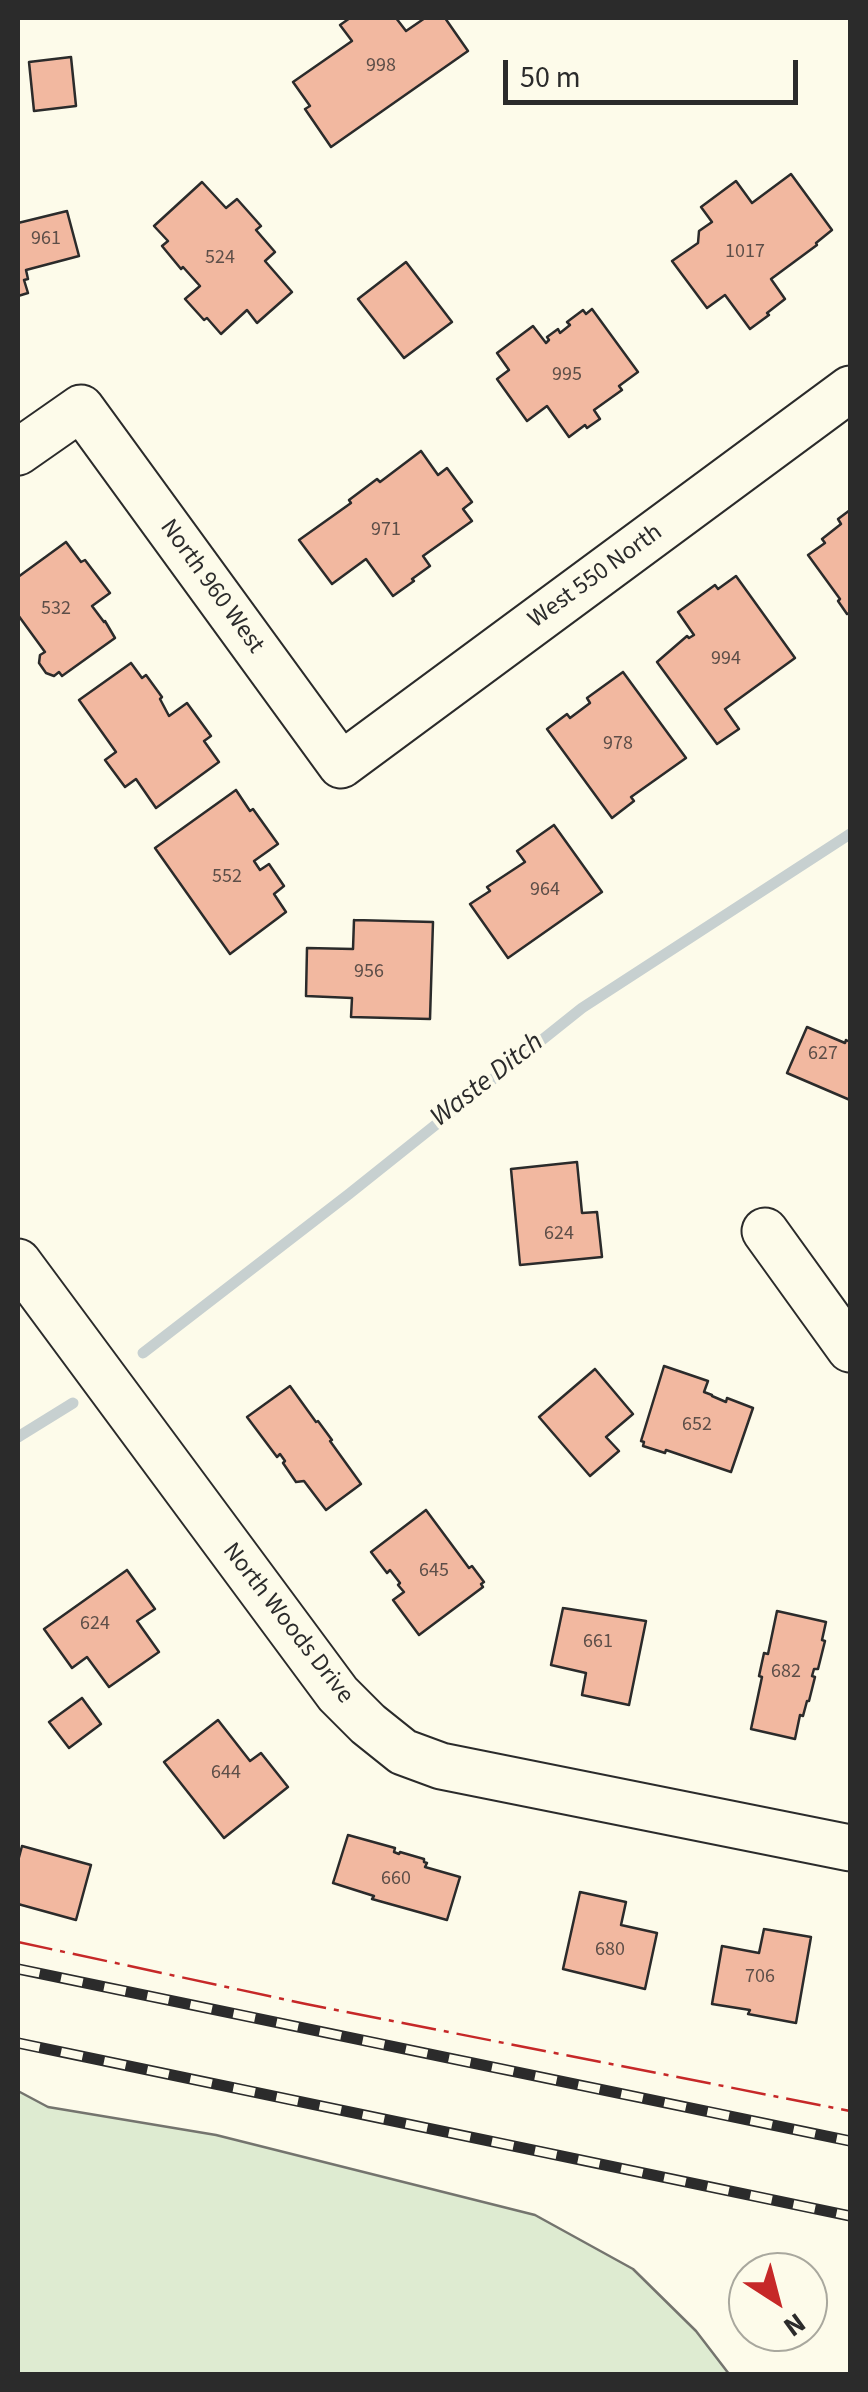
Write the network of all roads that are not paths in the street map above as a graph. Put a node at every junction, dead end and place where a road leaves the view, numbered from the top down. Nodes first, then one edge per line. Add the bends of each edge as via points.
1 (850, 389) edge
2 (18, 452) edge
3 (341, 766) joint
4 (765, 1231) dead end
5 (18, 1262) edge
6 (850, 1349) edge
7 (850, 1848) edge

1 - 3 street, West 550 North
2 - 3 street, North 960 West via 81,408
4 - 6 street
5 - 7 street, North Woods Drive via 338,1694 403,1752 441,1766

